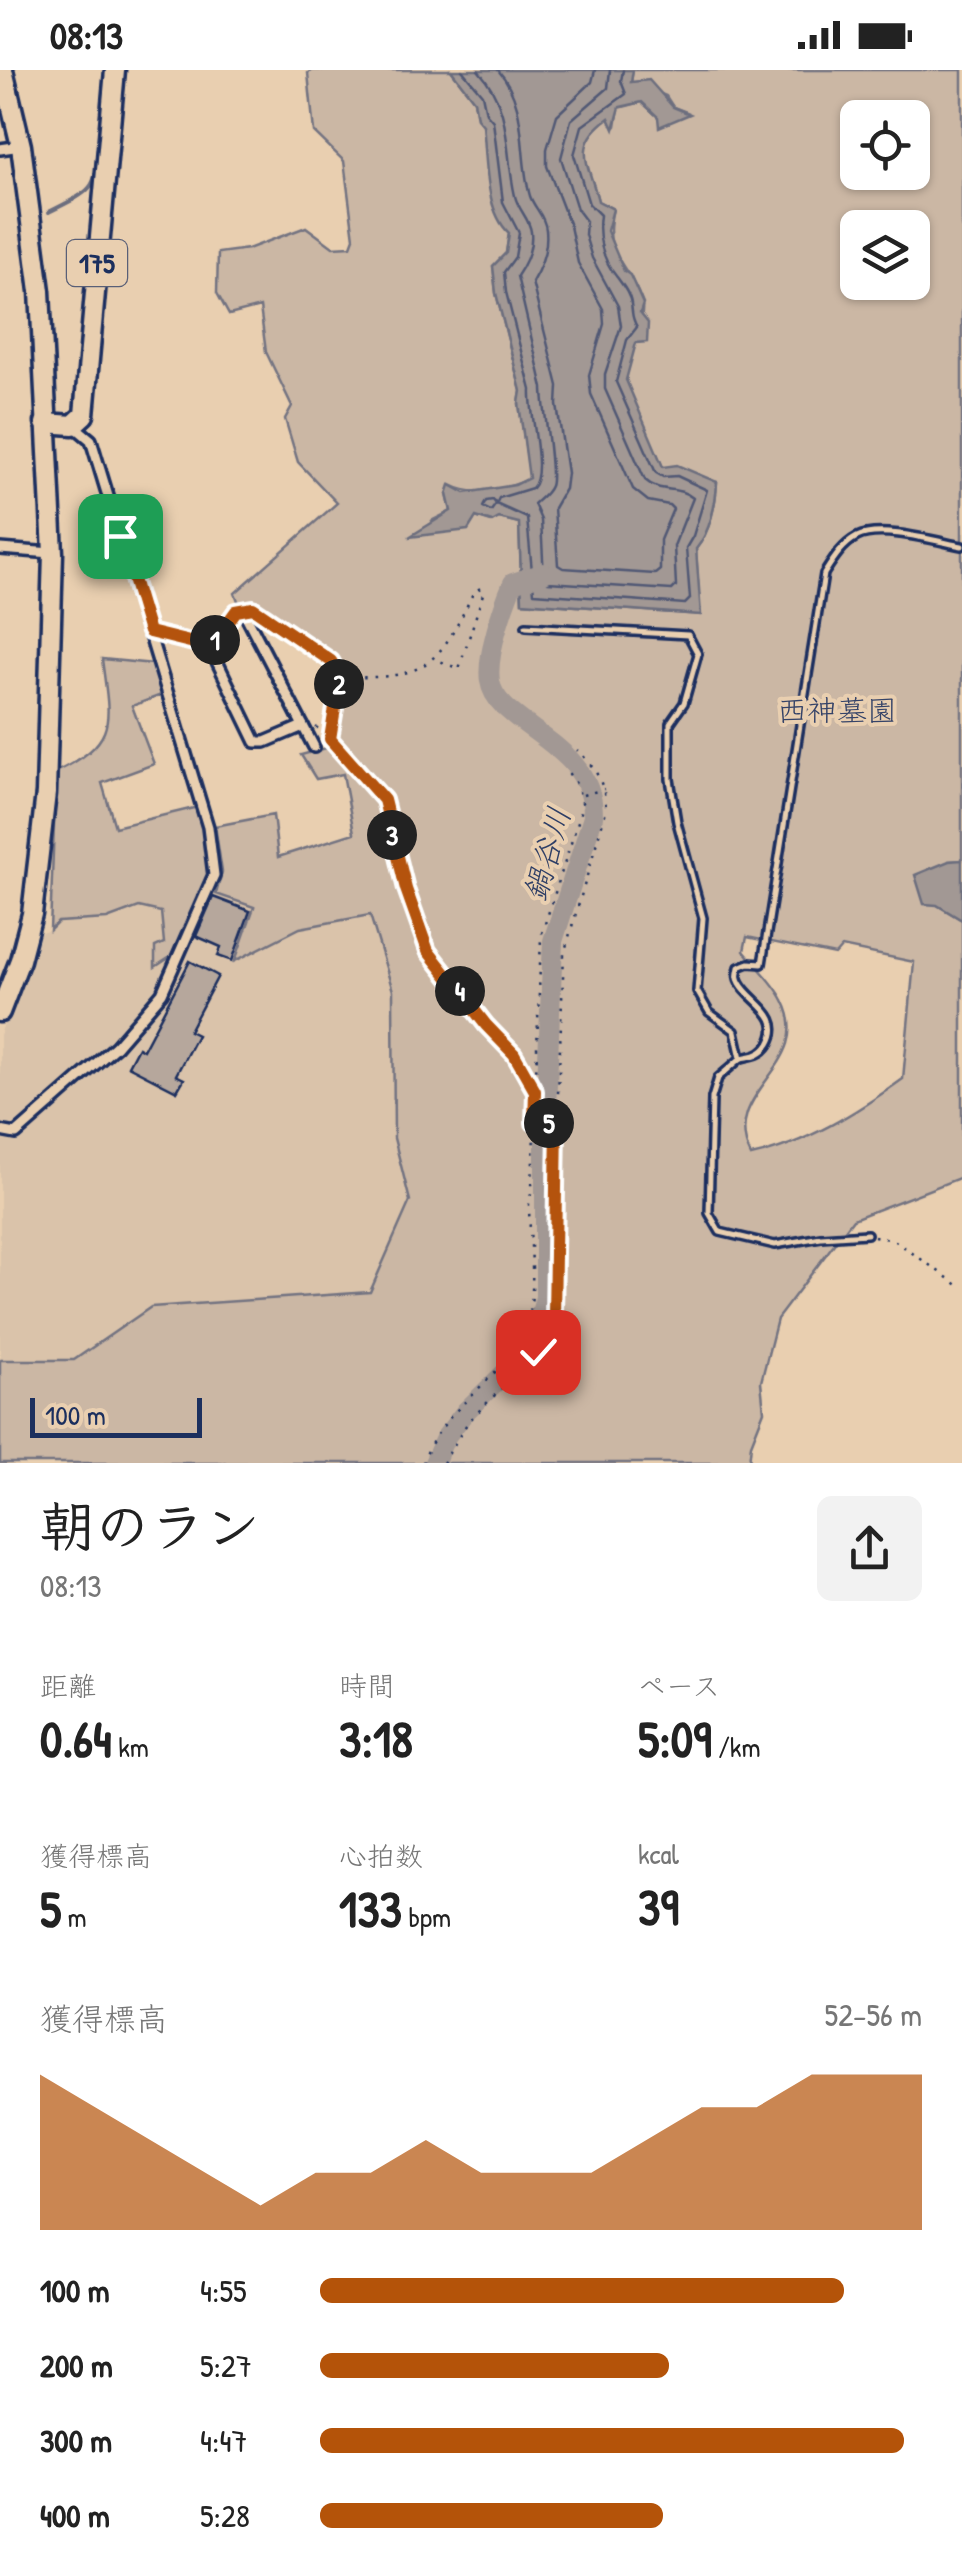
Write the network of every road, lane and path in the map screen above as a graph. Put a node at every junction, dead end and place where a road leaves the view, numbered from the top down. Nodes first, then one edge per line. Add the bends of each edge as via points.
1 (3, 70) edge
2 (116, 70) edge
3 (20, 146) junction
4 (0, 149) edge
5 (45, 423) junction
6 (74, 424) junction
7 (962, 546) edge
8 (0, 549) edge
9 (53, 553) junction
10 (244, 612) junction
11 (526, 626) dead end
12 (149, 632) junction
13 (210, 647) junction
14 (435, 659) junction
15 (340, 677) junction
16 (303, 726) junction
17 (314, 747) dead end
18 (577, 750) dead end
19 (564, 767) dead end
20 (604, 789) junction
21 (582, 795) junction
22 (0, 1012) edge
23 (741, 1058) junction
24 (535, 1091) junction
25 (534, 1123) junction
26 (557, 1124) junction
27 (0, 1130) edge
28 (867, 1234) joint
29 (962, 1288) edge
30 (423, 1463) edge
31 (443, 1463) edge

1 - 3 highway, 175
2 - 6 highway, 175 via 84,414
3 - 4 street
3 - 5 highway, 175 via 40,290
5 - 6 highway
5 - 9 highway, 175
6 - 12 street via 90,440
7 - 23 lane via 884,533 858,536 824,574 762,964 739,967 740,984 774,1024 772,1037 756,1056
8 - 9 street
9 - 22 highway, 175 via 44,810 32,914
10 - 13 street via 236,611
10 - 15 path via 253,608 331,661
10 - 16 street
11 - 23 lane via 688,635 698,654 684,703 670,723 670,779 703,918 697,991 710,1012 735,1031
12 - 13 street
12 - 27 street via 208,827 214,875 162,993 116,1046 16,1134
13 - 16 street via 256,742
14 - 14 path via 474,591 481,588 459,669
14 - 15 path via 406,674
15 - 24 path via 330,739 384,800 428,951 514,1054
16 - 17 street
18 - 20 path
19 - 21 path
20 - 21 path
20 - 26 path via 606,812 564,954
21 - 24 path via 582,818 542,936
23 - 28 lane via 718,1078 712,1098 709,1213 720,1232 775,1245
24 - 25 path
25 - 26 path
25 - 30 path via 531,1310 524,1332 440,1429
26 - 31 path via 549,1334 468,1422
28 - 29 path via 894,1240

